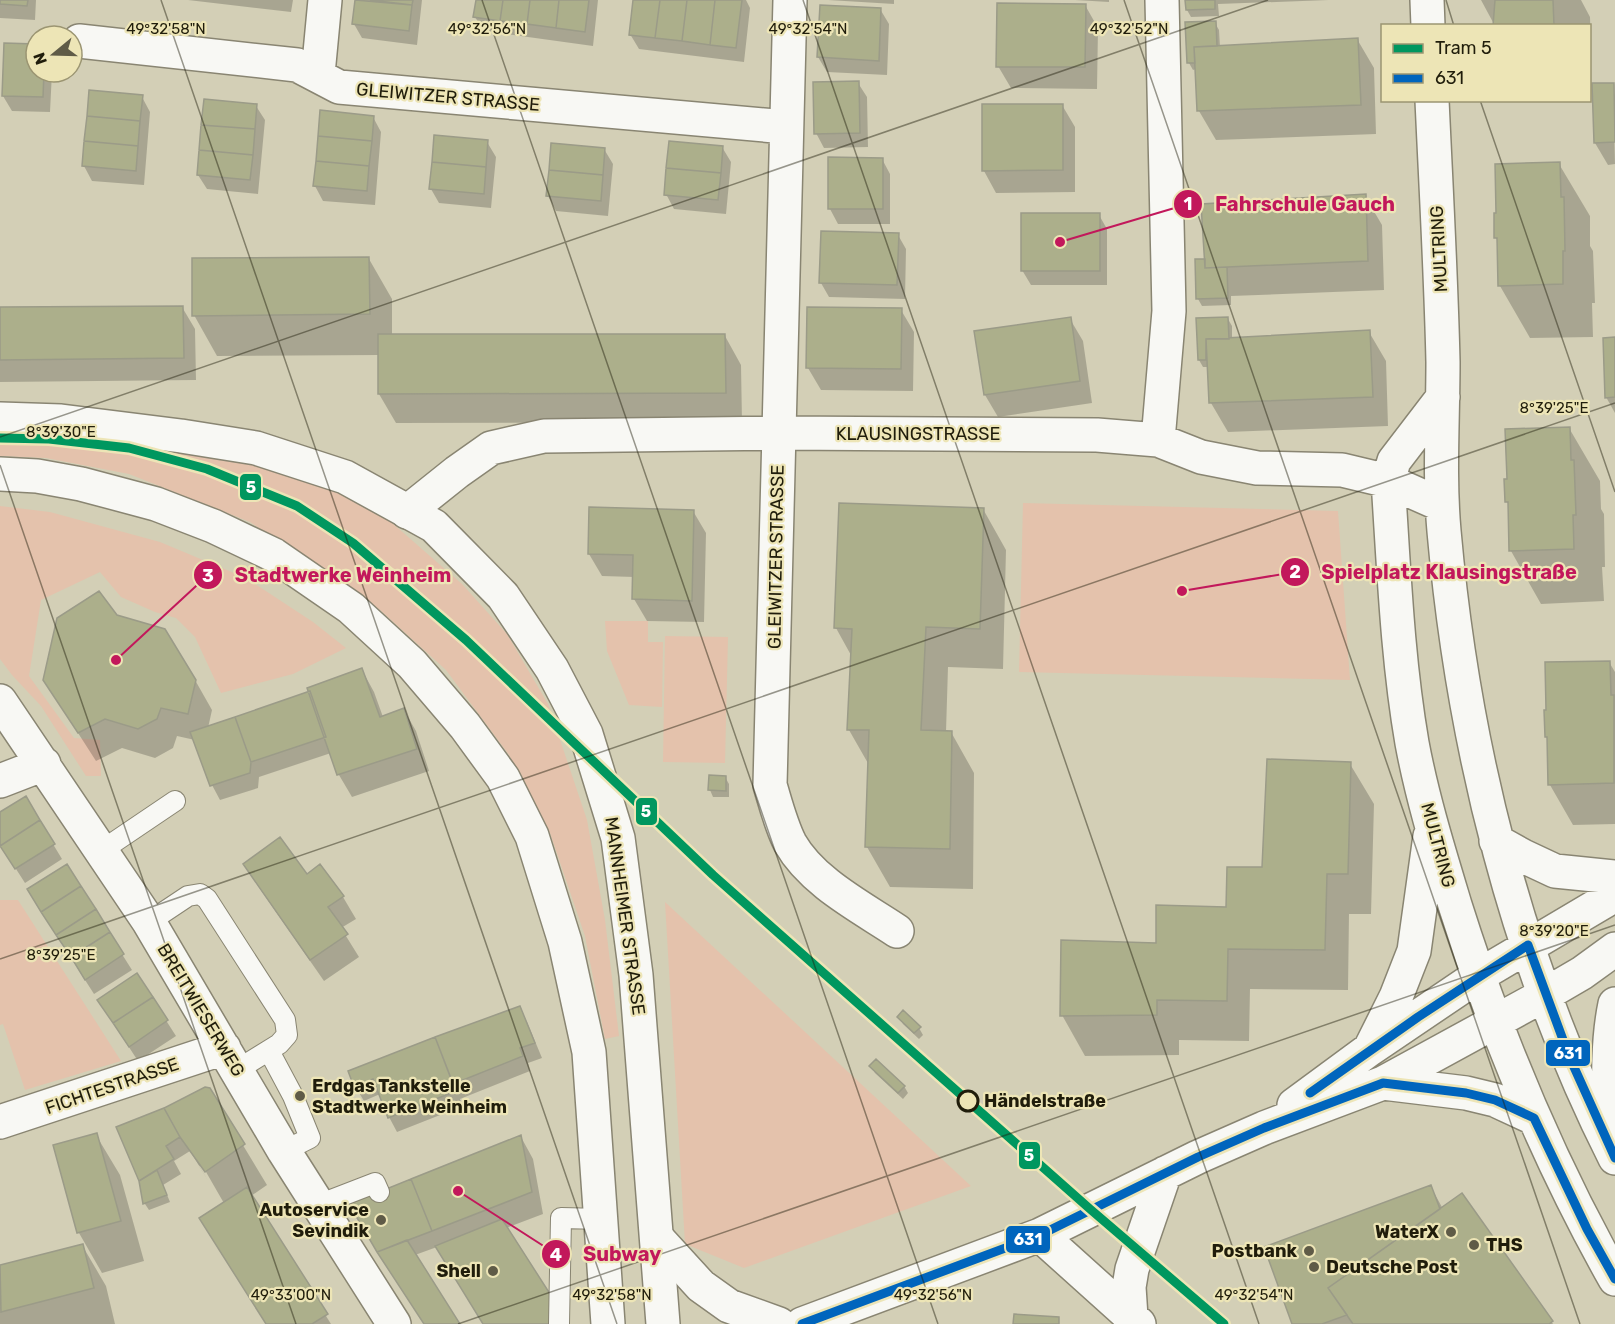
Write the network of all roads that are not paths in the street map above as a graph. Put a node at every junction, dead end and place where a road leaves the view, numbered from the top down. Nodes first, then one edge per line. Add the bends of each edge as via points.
1 (325, 0) edge
2 (790, 0) edge
3 (1162, 0) edge
4 (1427, 0) edge
5 (1428, 24) edge
6 (84, 41) edge
7 (318, 74) junction
8 (1432, 102) edge
9 (786, 127) junction
10 (1443, 397) junction
11 (0, 419) edge
12 (779, 434) junction
13 (1158, 440) junction
14 (0, 474) edge
15 (1388, 481) junction
16 (1442, 505) junction
17 (407, 512) junction
18 (0, 701) edge
19 (44, 764) junction
20 (0, 781) edge
21 (175, 801) dead end
22 (1432, 824) junction
23 (1496, 840) junction
24 (101, 851) junction
25 (1615, 877) edge
26 (1615, 895) edge
27 (149, 922) junction
28 (897, 931) dead end
29 (1528, 945) junction
30 (1615, 949) edge
31 (1478, 976) junction
32 (1546, 994) junction
33 (1615, 1004) edge
34 (1494, 1022) junction
35 (1370, 1049) junction
36 (269, 1051) junction
37 (231, 1059) junction
38 (1383, 1083) junction
39 (1534, 1118) junction
40 (0, 1122) edge
41 (1264, 1128) junction
42 (284, 1151) junction
43 (1612, 1153) edge
44 (1165, 1173) junction
45 (379, 1192) dead end
46 (318, 1205) junction
47 (602, 1219) junction
48 (1040, 1235) junction
49 (657, 1238) junction
50 (1615, 1279) edge
51 (1136, 1320) edge
52 (394, 1324) edge
53 (559, 1324) edge
54 (608, 1324) edge
55 (663, 1324) edge
56 (780, 1324) edge
57 (801, 1324) edge

1 - 7 street
2 - 9 street, GLEIWITZER STRASSE
3 - 13 street via 1169,311
4 - 5 street
6 - 7 street, GLEIWITZER STRASSE via 297,65
7 - 9 street, GLEIWITZER STRASSE via 339,87
8 - 10 street, MULTRING
9 - 12 street, GLEIWITZER STRASSE
10 - 15 street, MULTRING via 1394,461
10 - 16 street, MULTRING
11 - 17 street, MANNHEIMER STRASSE via 61,421 256,448 345,477
12 - 13 street, KLAUSINGSTRASSE via 1097,435
12 - 17 street, KLAUSINGSTRASSE via 544,436 491,448
12 - 28 street, GLEIWITZER STRASSE via 770,785 791,844 823,882
13 - 15 street, KLAUSINGSTRASSE via 1201,457 1257,468 1342,470
14 - 47 street via 81,484 156,504 274,555 351,608 412,664 465,726 503,778 532,836 565,942 590,1052
15 - 16 street, KLAUSINGSTRASSE
15 - 22 street, MULTRING via 1400,663 1413,745
16 - 23 street, MULTRING via 1456,645
17 - 49 street, MANNHEIMER STRASSE via 434,526 503,596 552,669 586,734 618,838 636,975
18 - 19 street, BREITWIESERWEG
19 - 20 street
19 - 24 street, BREITWIESERWEG
21 - 24 lane
22 - 31 street, MULTRING
22 - 35 street via 1414,951
23 - 25 street via 1556,871
23 - 29 street, MULTRING
24 - 27 street, BREITWIESERWEG
26 - 29 street
27 - 36 lane via 188,896 200,894 207,899 285,1020 287,1035
27 - 37 street, BREITWIESERWEG
29 - 31 street
29 - 32 street, MULTRING
30 - 32 street
31 - 34 street, MULTRING
31 - 35 street
32 - 34 street
32 - 43 street, MULTRING
33 - 43 street via 1609,1071
34 - 38 street
34 - 39 street, MULTRING
35 - 41 street
36 - 37 lane
36 - 42 lane via 310,1138
37 - 40 street, FICHTESTRASSE
37 - 42 street, BREITWIESERWEG
38 - 39 street via 1466,1093 1495,1100
38 - 41 street
39 - 50 street, MULTRING
41 - 44 street
42 - 46 street, BREITWIESERWEG
44 - 48 street
44 - 51 street via 1132,1269 1130,1287
45 - 46 lane via 375,1183
46 - 52 street, BREITWIESERWEG
47 - 53 lane via 561,1218
47 - 54 street
48 - 51 street
48 - 57 street
49 - 55 street, MANNHEIMER STRASSE
49 - 56 street via 701,1286 729,1306

